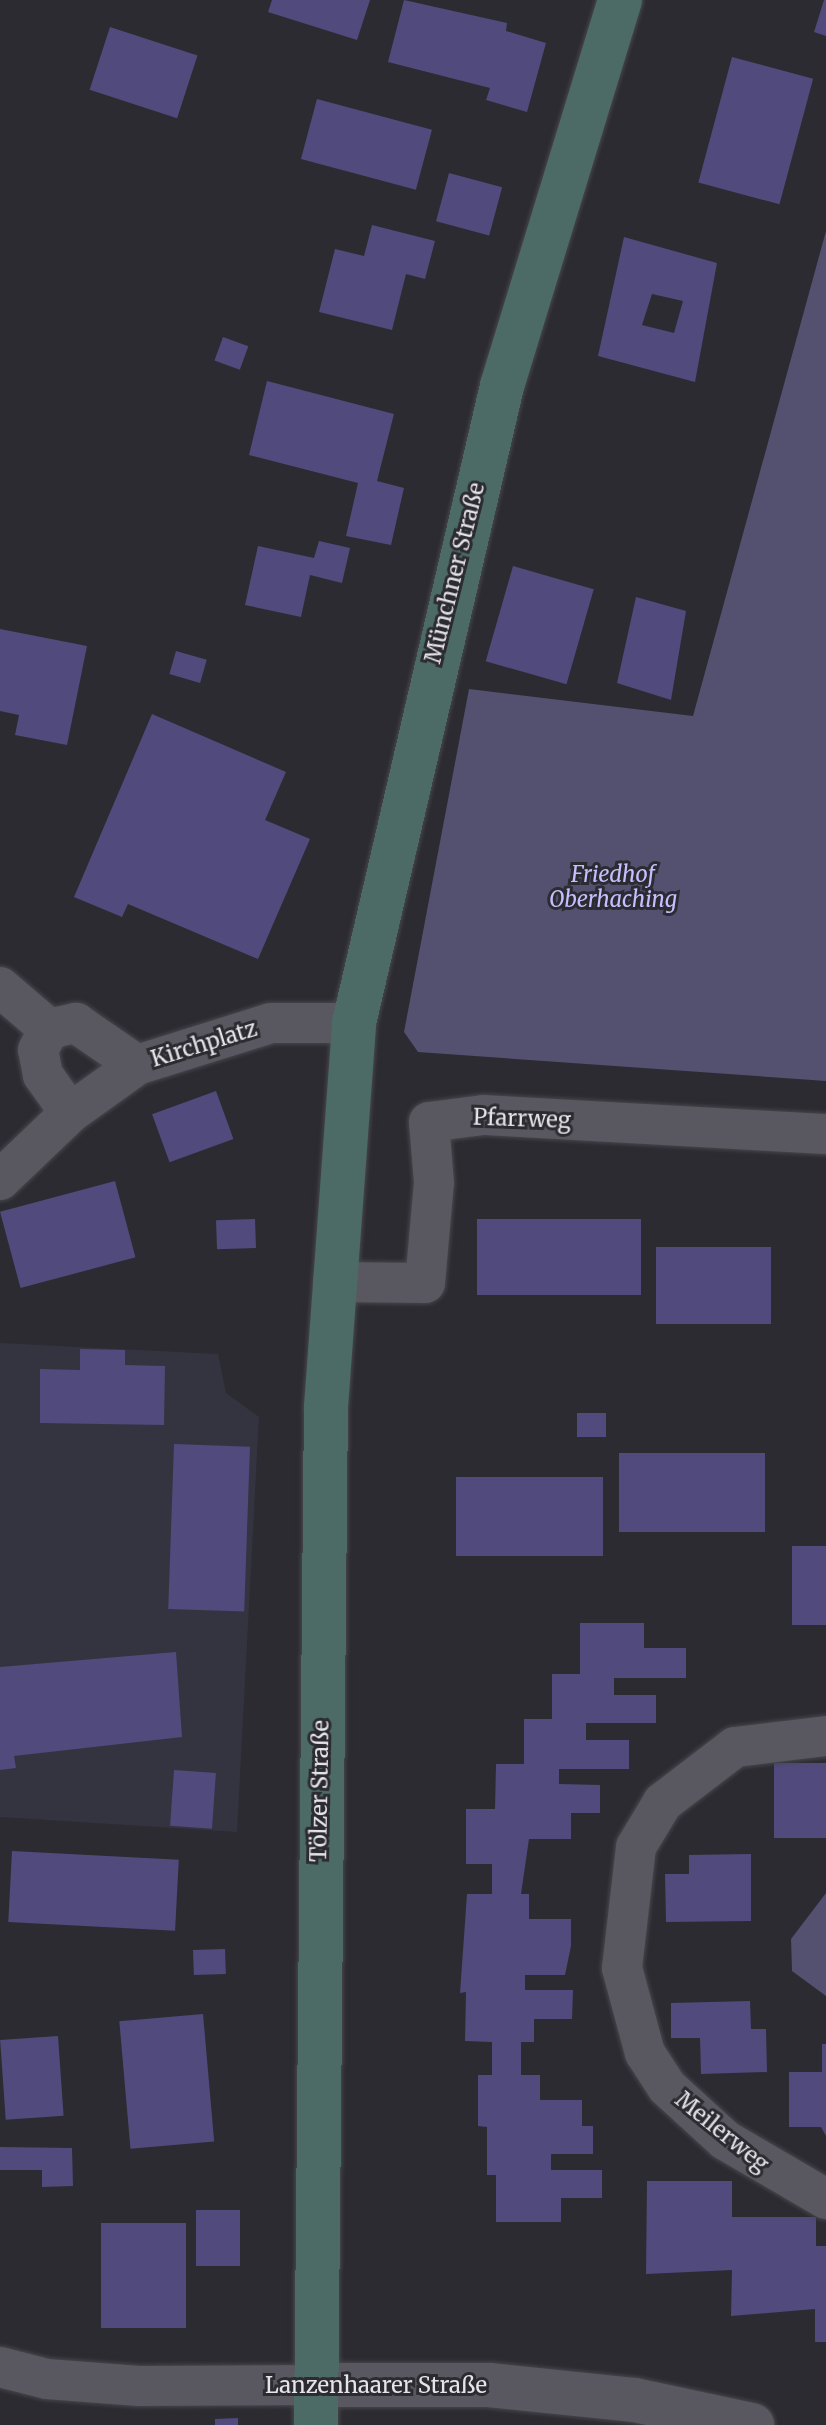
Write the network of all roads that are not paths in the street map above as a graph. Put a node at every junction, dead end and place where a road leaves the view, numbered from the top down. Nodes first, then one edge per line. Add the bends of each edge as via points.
1 (620, 0) edge
2 (0, 987) edge
3 (354, 1023) junction
4 (49, 1029) junction
5 (137, 1065) junction
6 (70, 1113) junction
7 (824, 1137) edge
8 (339, 1157) joint
9 (0, 1180) edge
10 (333, 1282) junction
11 (826, 1736) edge
12 (826, 2199) edge
13 (0, 2367) edge
14 (315, 2405) edge
15 (752, 2425) edge

1 - 3 main road, Münchner Straße via 498,402
2 - 4 street
3 - 5 street, Kirchplatz via 271,1023
3 - 8 main road, Münchner Straße
4 - 5 street via 76,1023
4 - 6 street via 38,1050 43,1075
5 - 6 street, Kirchplatz
6 - 9 street, Kirchplatz
7 - 10 street, Pfarrweg via 484,1115 429,1122 434,1183 425,1283
8 - 10 main road, Tölzer Straße
10 - 14 main road, Tölzer Straße via 324,1481
11 - 12 street, Meilerweg via 735,1747 663,1802 636,1847 622,1968 645,2053 667,2087 725,2140
13 - 14 street, Lanzenhaarer Straße via 35,2377
14 - 15 street, Lanzenhaarer Straße via 489,2385 635,2400

